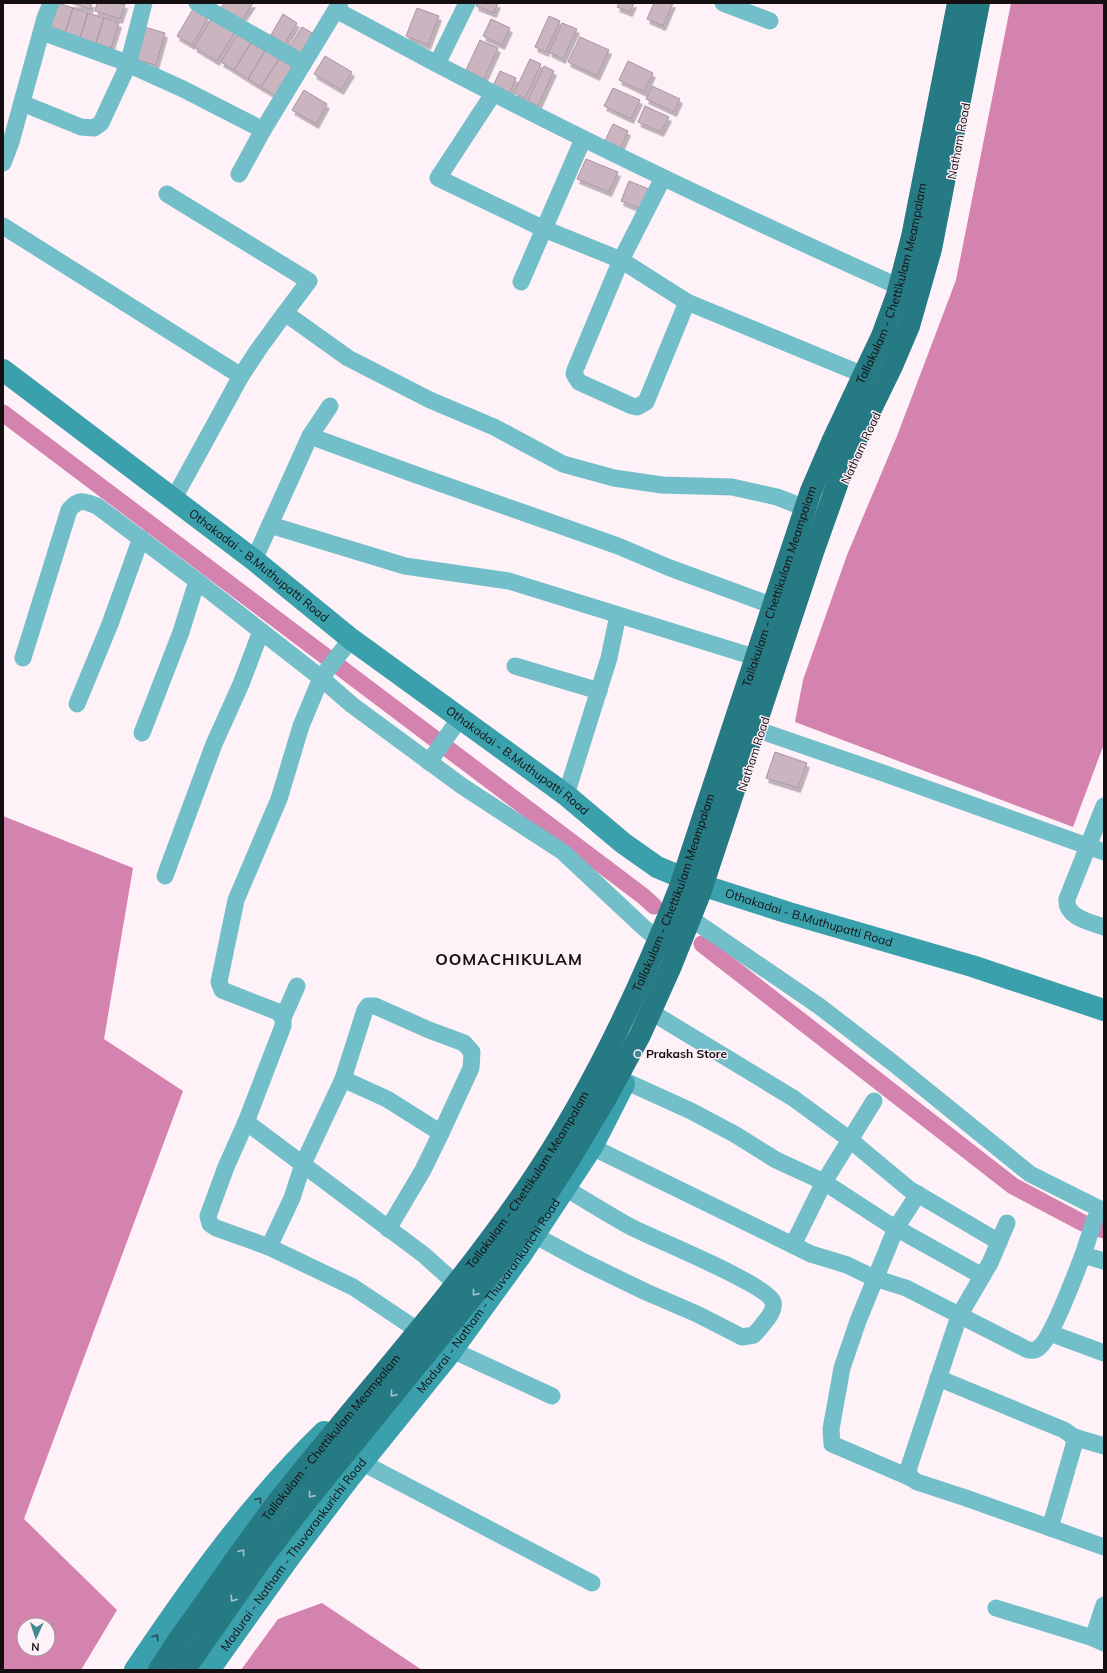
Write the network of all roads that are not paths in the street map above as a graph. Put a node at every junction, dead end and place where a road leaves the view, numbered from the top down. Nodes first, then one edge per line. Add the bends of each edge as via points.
1 (51, 3) edge
2 (144, 3) edge
3 (197, 3) edge
4 (467, 3) edge
5 (723, 3) edge
6 (951, 3) edge
7 (958, 3) edge
8 (979, 3) edge
9 (987, 3) edge
10 (338, 7) edge
11 (770, 21) dead end
12 (42, 32) junction
13 (303, 63) junction
14 (437, 64) junction
15 (128, 65) junction
16 (493, 94) junction
17 (22, 103) junction
18 (263, 130) junction
19 (582, 139) junction
20 (3, 163) edge
21 (239, 174) dead end
22 (663, 178) junction
23 (167, 194) dead end
24 (3, 226) edge
25 (544, 229) junction
26 (621, 260) junction
27 (521, 282) dead end
28 (894, 284) junction
29 (687, 302) junction
30 (285, 313) junction
31 (3, 370) edge
32 (859, 373) junction
33 (241, 376) junction
34 (330, 406) dead end
35 (310, 436) junction
36 (173, 500) junction
37 (800, 506) junction
38 (270, 525) junction
39 (141, 538) junction
40 (254, 560) junction
41 (197, 580) junction
42 (768, 604) junction
43 (618, 615) junction
44 (261, 631) junction
45 (351, 639) junction
46 (751, 656) junction
47 (23, 658) dead end
48 (515, 666) dead end
49 (329, 668) junction
50 (598, 691) junction
51 (77, 704) dead end
52 (460, 718) junction
53 (761, 731) junction
54 (142, 733) dead end
55 (437, 751) junction
56 (566, 795) junction
57 (1104, 806) edge
58 (1087, 846) junction
59 (1104, 852) edge
60 (165, 876) dead end
61 (678, 877) junction
62 (709, 887) junction
63 (696, 922) junction
64 (1104, 927) edge
65 (656, 936) junction
66 (297, 986) dead end
67 (1104, 1010) edge
68 (656, 1015) junction
69 (283, 1018) junction
70 (343, 1079) junction
71 (625, 1081) junction
72 (874, 1101) dead end
73 (246, 1122) junction
74 (441, 1132) junction
75 (849, 1139) junction
76 (592, 1147) junction
77 (303, 1164) junction
78 (824, 1182) junction
79 (565, 1188) junction
80 (918, 1194) junction
81 (1099, 1214) edge
82 (1007, 1223) dead end
83 (896, 1228) junction
84 (388, 1229) junction
85 (534, 1235) junction
86 (999, 1242) junction
87 (793, 1245) junction
88 (269, 1247) junction
89 (1086, 1247) junction
90 (1104, 1262) edge
91 (982, 1276) junction
92 (874, 1278) junction
93 (454, 1282) junction
94 (959, 1316) junction
95 (416, 1329) junction
96 (1050, 1333) junction
97 (452, 1350) junction
98 (1104, 1353) edge
99 (938, 1378) junction
100 (552, 1396) dead end
101 (1074, 1437) junction
102 (1104, 1446) edge
103 (361, 1462) junction
104 (911, 1478) junction
105 (1050, 1528) junction
106 (1104, 1547) edge
107 (592, 1583) dead end
108 (1104, 1605) edge
109 (996, 1608) dead end
110 (1098, 1640) edge
111 (190, 1662) edge
112 (134, 1670) edge
113 (159, 1670) edge
114 (209, 1670) edge

1 - 12 street
2 - 15 street
3 - 13 street
4 - 14 street
5 - 11 street
6 - 28 main road
113 -> 7 highway, Tallakulam - Chettikulam Meampalam, bridge via 277,1504 438,1306 516,1204 580,1102 619,1030 680,887 814,485 882,336 897,295 912,237
8 -> 111 highway, Tallakulam - Chettikulam Meampalam, bridge via 931,249 909,326 839,479 698,896 643,1028 607,1096 524,1229 263,1557
9 - 53 main road, Natham Road via 928,290 898,371 841,493
10 - 13 street
10 - 14 street
12 - 15 street
12 - 17 street
13 - 18 street
14 - 16 street
15 - 17 street via 102,123 94,128 82,127
15 - 18 street via 183,89
16 - 19 street
16 - 25 street via 438,178
17 - 20 street
18 - 21 street
19 - 22 street
19 - 25 street
22 - 26 street
22 - 28 street via 758,224
23 - 30 street via 309,280
24 - 33 street
25 - 26 street
25 - 27 street
26 - 29 street
26 - 29 street via 575,370 574,374 579,382 632,406 642,405 646,402
28 - 32 main road
29 - 32 street
30 - 33 street
30 - 37 street via 348,358 430,400 494,427 563,464 614,478 662,485 732,487 776,497
31 - 36 main road, Othakadai - B.Muthupatti Road
32 - 37 main road via 820,454
33 - 36 street
34 - 35 street
35 - 38 street
35 - 42 street via 618,546
36 - 40 main road, Othakadai - B.Muthupatti Road
37 - 42 main road
38 - 40 street
38 - 43 street via 405,566 509,581
39 - 41 street
39 - 47 street via 97,506 85,501 75,503 69,510
39 - 51 street via 110,624
40 - 45 main road, Othakadai - B.Muthupatti Road
41 - 44 street
41 - 54 street via 181,632
42 - 46 main road
43 - 46 street
43 - 50 street via 609,658
44 - 49 street
44 - 60 street via 214,744
45 - 49 street
45 - 52 main road, Othakadai - B.Muthupatti Road
46 - 61 main road
48 - 50 street
49 - 55 street via 352,706
49 - 69 street via 301,726 279,799 236,900 220,974 222,990 278,1012
50 - 56 street
52 - 55 street
52 - 56 main road, Othakadai - B.Muthupatti Road
53 - 58 street
53 - 62 main road, Natham Road
55 - 65 street via 462,786 563,852 643,927
56 - 61 main road, Othakadai - B.Muthupatti Road via 628,847 657,867
57 - 58 street
58 - 59 street
58 - 64 street via 1066,904 1074,915
61 - 62 main road, Othakadai - B.Muthupatti Road
61 - 65 main road
62 - 63 main road, Madurai - Natham - Thuvarankurichi Road
62 - 67 main road, Othakadai - B.Muthupatti Road via 972,966
63 - 68 main road, Madurai - Natham - Thuvarankurichi Road
63 - 81 street via 819,1006 1030,1174
65 - 93 main road via 619,1019 566,1120 504,1216
66 - 69 street
68 - 71 main road, Madurai - Natham - Thuvarankurichi Road
68 - 75 street via 793,1098
69 - 73 street via 283,1026
70 - 74 street via 387,1099
70 - 74 street via 368,1006 375,1006 464,1042 472,1052 471,1068
70 - 77 street
71 - 76 main road, Madurai - Natham - Thuvarankurichi Road
71 - 78 street via 692,1112 776,1160
72 - 75 street
73 - 77 street
73 - 88 street via 208,1216 210,1224 216,1228
74 - 84 street via 423,1170
75 - 78 street
75 - 80 street
76 - 79 main road, Madurai - Natham - Thuvarankurichi Road
76 - 87 street
77 - 84 street
77 - 88 street via 292,1198
78 - 83 street
78 - 87 street
79 - 85 main road, Madurai - Natham - Thuvarankurichi Road
79 - 85 street via 631,1227 734,1274 770,1296 774,1304 773,1311 754,1335 742,1336 598,1269
80 - 83 street
80 - 86 street
81 - 89 street
82 - 86 street
83 - 91 street
83 - 92 street
84 - 93 street via 424,1255
85 - 97 main road, Madurai - Natham - Thuvarankurichi Road
86 - 91 street
87 - 92 street
88 - 95 street via 353,1287
89 - 90 street
89 - 96 street
91 - 94 street
92 - 94 street via 906,1288
92 - 104 street via 842,1368 830,1429 832,1444
93 - 95 main road
94 - 96 street via 1028,1350 1036,1350
94 - 99 street
112 -> 95 main road via 199,1577 268,1489 362,1395
96 - 98 street
97 - 100 street
97 - 103 main road, Madurai - Natham - Thuvarankurichi Road
99 - 101 street via 1064,1430
99 - 104 street via 908,1470
101 - 102 street
101 - 105 street via 1074,1445
103 - 107 street
103 - 114 main road, Madurai - Natham - Thuvarankurichi Road via 290,1555
104 - 105 street via 916,1482
105 - 106 street
108 - 110 street
109 - 110 street

